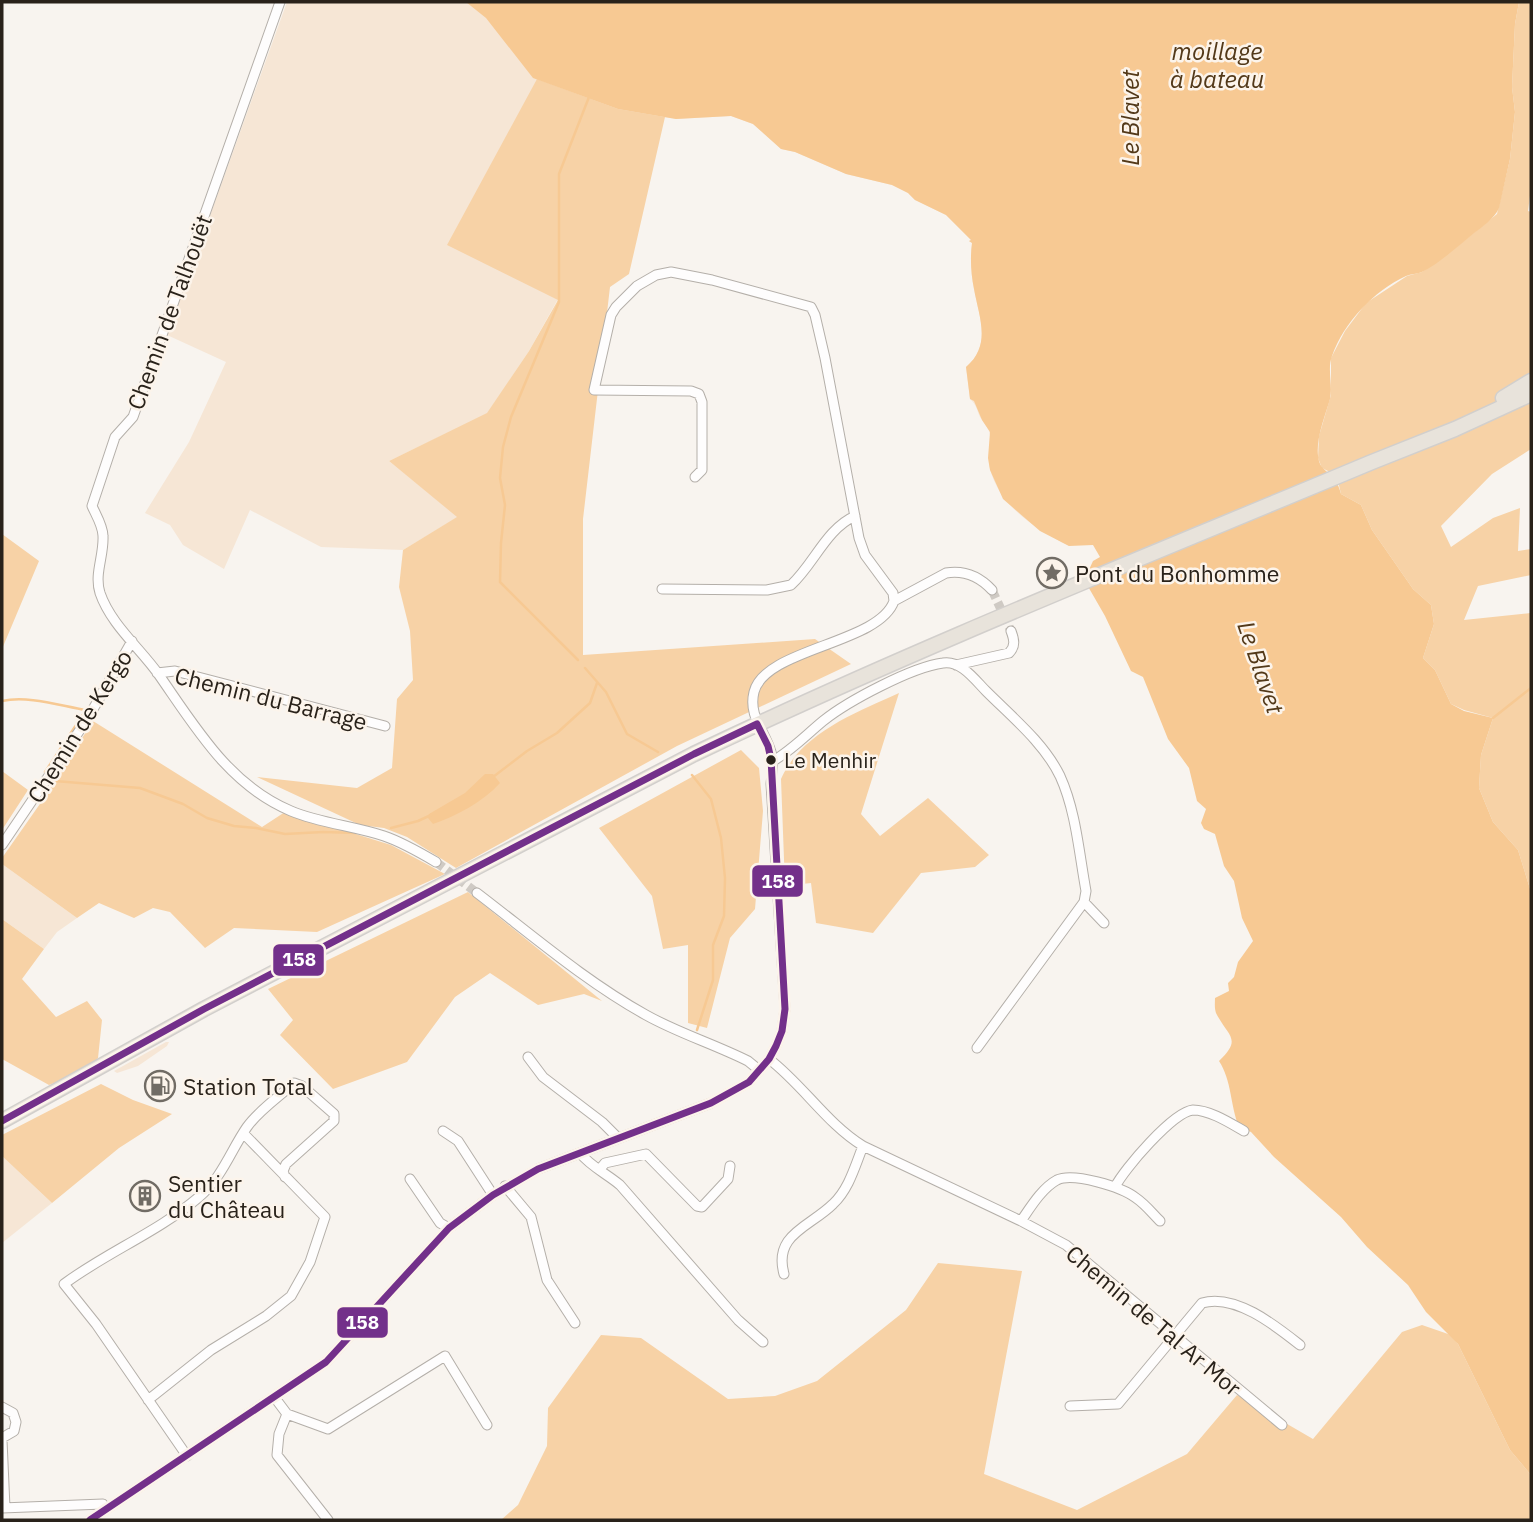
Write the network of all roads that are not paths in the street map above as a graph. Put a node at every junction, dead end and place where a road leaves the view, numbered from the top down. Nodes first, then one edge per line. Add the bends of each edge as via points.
1 (280, 2) edge
2 (1531, 381) edge
3 (1531, 394) edge
4 (1372, 462) junction
5 (695, 477) dead end
6 (855, 516) junction
7 (662, 589) dead end
8 (992, 590) tunnel mouth
9 (894, 601) junction
10 (1011, 631) dead end
11 (132, 641) junction
12 (956, 665) junction
13 (157, 673) junction
14 (757, 724) junction
15 (385, 726) dead end
16 (773, 761) junction
17 (2, 845) edge
18 (436, 862) tunnel mouth
19 (477, 893) tunnel mouth
20 (1084, 902) junction
21 (1104, 923) dead end
22 (977, 1048) dead end
23 (528, 1057) dead end
24 (769, 1059) junction
25 (759, 1070) junction
26 (2, 1121) edge
27 (443, 1131) dead end
28 (1244, 1131) dead end
29 (244, 1134) junction
30 (618, 1138) junction
31 (863, 1146) junction
32 (580, 1153) junction
33 (730, 1166) dead end
34 (600, 1169) junction
35 (285, 1177) junction
36 (410, 1179) dead end
37 (505, 1186) junction
38 (1115, 1186) junction
39 (493, 1195) junction
40 (1021, 1221) junction
41 (1160, 1221) dead end
42 (449, 1228) junction
43 (784, 1274) dead end
44 (575, 1323) dead end
45 (1175, 1334) junction
46 (763, 1342) dead end
47 (1300, 1345) dead end
48 (275, 1398) junction
49 (148, 1400) junction
50 (1070, 1406) dead end
51 (2, 1407) edge
52 (287, 1415) junction
53 (487, 1425) dead end
54 (1282, 1425) dead end
55 (2, 1439) edge
56 (187, 1456) junction
57 (3, 1508) edge
58 (106, 1509) junction
59 (90, 1520) edge
60 (328, 1520) edge

1 - 11 street, Chemin de Talhouët via 133,417 115,437 92,506 103,532 97,573 100,593
2 - 4 main road
3 - 4 main road
4 - 14 main road
5 - 6 street via 702,470 699,394 594,390 606,327 616,307 637,286 671,272 811,307
6 - 7 street via 844,520 798,579 782,589
6 - 9 street via 865,555
8 - 9 street via 973,575 955,571
9 - 14 street via 891,611 871,624 793,658 764,677 754,690
10 - 12 street via 1014,643 1009,653
11 - 13 street, Chemin de Talhouët
11 - 17 street, Chemin de Kergo via 88,718
12 - 16 street via 942,663 871,691 845,705
12 - 20 street via 1043,750 1060,777 1073,819
13 - 15 street, Chemin du Barrage via 175,671
13 - 18 street, Chemin de Talhouët via 223,763 260,794 302,815 387,837
14 - 16 street
14 - 26 main road via 204,1009
16 - 24 street via 785,1009 782,1031
19 - 25 street via 576,969 647,1016
20 - 21 street
20 - 22 street
23 - 30 street via 543,1077
24 - 25 street
24 - 31 street, Chemin de Tal Ar Mor
25 - 30 street via 736,1091
27 - 39 street via 458,1140
28 - 38 street via 1198,1111 1187,1112 1151,1142
29 - 35 street
29 - 35 street via 294,1083 334,1114 334,1121 286,1164
29 - 49 street via 224,1169 201,1196 64,1284
30 - 32 street
31 - 40 street, Chemin de Tal Ar Mor
31 - 43 street via 846,1188 834,1204 784,1245 780,1259
32 - 34 street
32 - 37 street
33 - 34 street via 728,1179 702,1207 646,1154 605,1163
34 - 46 street via 620,1185 738,1320
35 - 49 street via 325,1217 310,1262 291,1296
36 - 42 street via 440,1223
37 - 39 street
37 - 44 street via 531,1217 547,1280
38 - 40 street via 1060,1178
38 - 41 street via 1135,1197
39 - 42 street
40 - 45 street, Chemin de Tal Ar Mor via 1079,1254
42 - 48 street via 326,1362
45 - 47 street via 1202,1303 1214,1301 1251,1311
45 - 50 street via 1118,1404
45 - 54 street, Chemin de Tal Ar Mor
48 - 52 street
48 - 56 street
49 - 56 street
51 - 55 street via 13,1413 16,1422 14,1431
52 - 53 street via 328,1429 445,1356
52 - 60 street via 277,1455
55 - 57 street
56 - 58 street
57 - 58 street via 78,1503 103,1504
58 - 59 street

